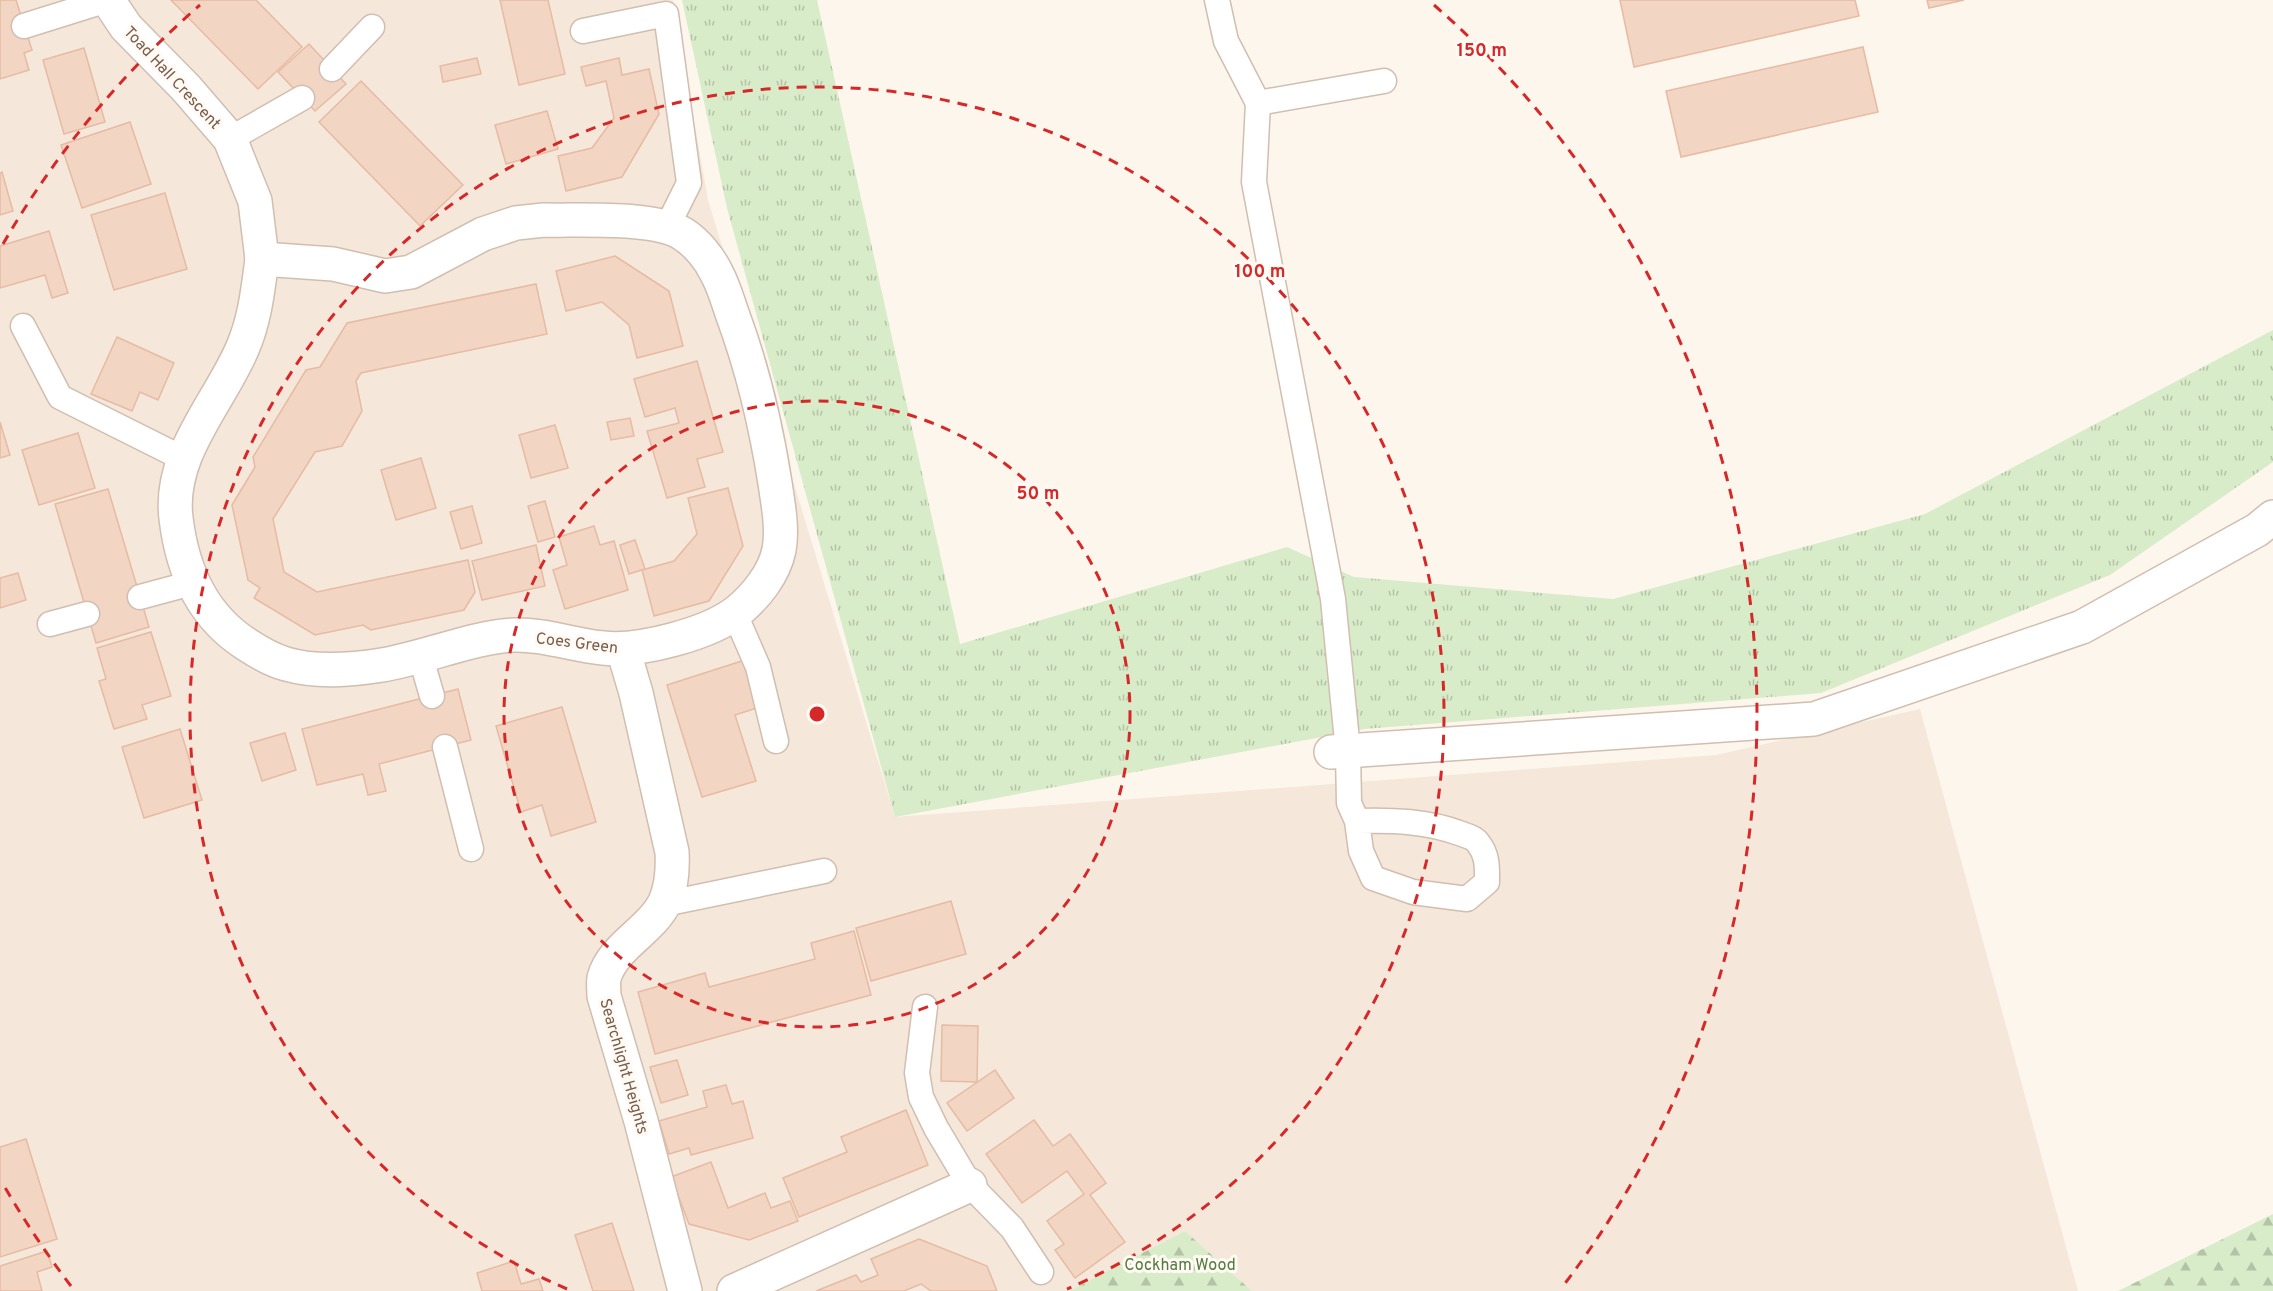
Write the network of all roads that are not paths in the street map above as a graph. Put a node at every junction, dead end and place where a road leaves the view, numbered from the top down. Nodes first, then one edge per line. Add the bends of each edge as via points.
1 (107, 0) edge
2 (1217, 0) edge
3 (24, 26) dead end
4 (372, 27) dead end
5 (584, 31) dead end
6 (332, 69) dead end
7 (1384, 81) dead end
8 (302, 98) dead end
9 (1258, 104) junction
10 (230, 139) junction
11 (668, 225) junction
12 (262, 259) junction
13 (22, 326) dead end
14 (184, 459) junction
15 (2273, 517) edge
16 (192, 582) junction
17 (140, 597) dead end
18 (87, 614) dead end
19 (735, 614) junction
20 (50, 624) dead end
21 (623, 649) junction
22 (421, 658) junction
23 (432, 696) dead end
24 (776, 741) dead end
25 (445, 747) dead end
26 (1340, 752) junction
27 (1357, 821) junction
28 (471, 849) dead end
29 (824, 871) dead end
30 (664, 904) junction
31 (925, 1006) dead end
32 (970, 1185) junction
33 (1041, 1272) dead end
34 (685, 1291) edge
35 (734, 1291) edge

1 - 3 lane
1 - 10 street, Toad Hall Crescent via 126,27
2 - 9 lane via 1226,40
4 - 6 lane
5 - 11 lane via 666,14 689,183
7 - 9 lane
8 - 10 lane
9 - 26 lane via 1254,182 1334,599
10 - 12 street, Toad Hall Crescent via 255,201
11 - 12 street via 544,220 516,223 483,234 411,272 385,276 333,264
11 - 19 street, Coes Green via 702,251 716,273 752,371 765,426 779,516 779,547 773,568 760,588
12 - 14 street, Coes Green via 255,309 244,346
13 - 14 lane via 60,397
14 - 16 street, Coes Green via 175,513
15 - 26 street via 2257,530 2082,627 1814,719
16 - 17 lane
16 - 22 street, Coes Green via 215,619 237,638 283,664 343,670
18 - 20 lane
19 - 21 street, Coes Green via 679,638
19 - 24 lane via 758,667
21 - 22 street, Coes Green via 512,635
21 - 30 street, Searchlight Heights via 672,852 671,886
22 - 23 lane
25 - 28 lane
26 - 27 lane via 1349,803
27 - 27 lane via 1389,820 1442,827 1477,840 1486,857 1487,882 1467,898 1413,892 1373,878 1361,851
29 - 30 lane
30 - 34 street, Searchlight Heights via 609,967 604,996
31 - 32 lane via 917,1073 921,1097
32 - 33 lane via 1012,1228
32 - 35 street

